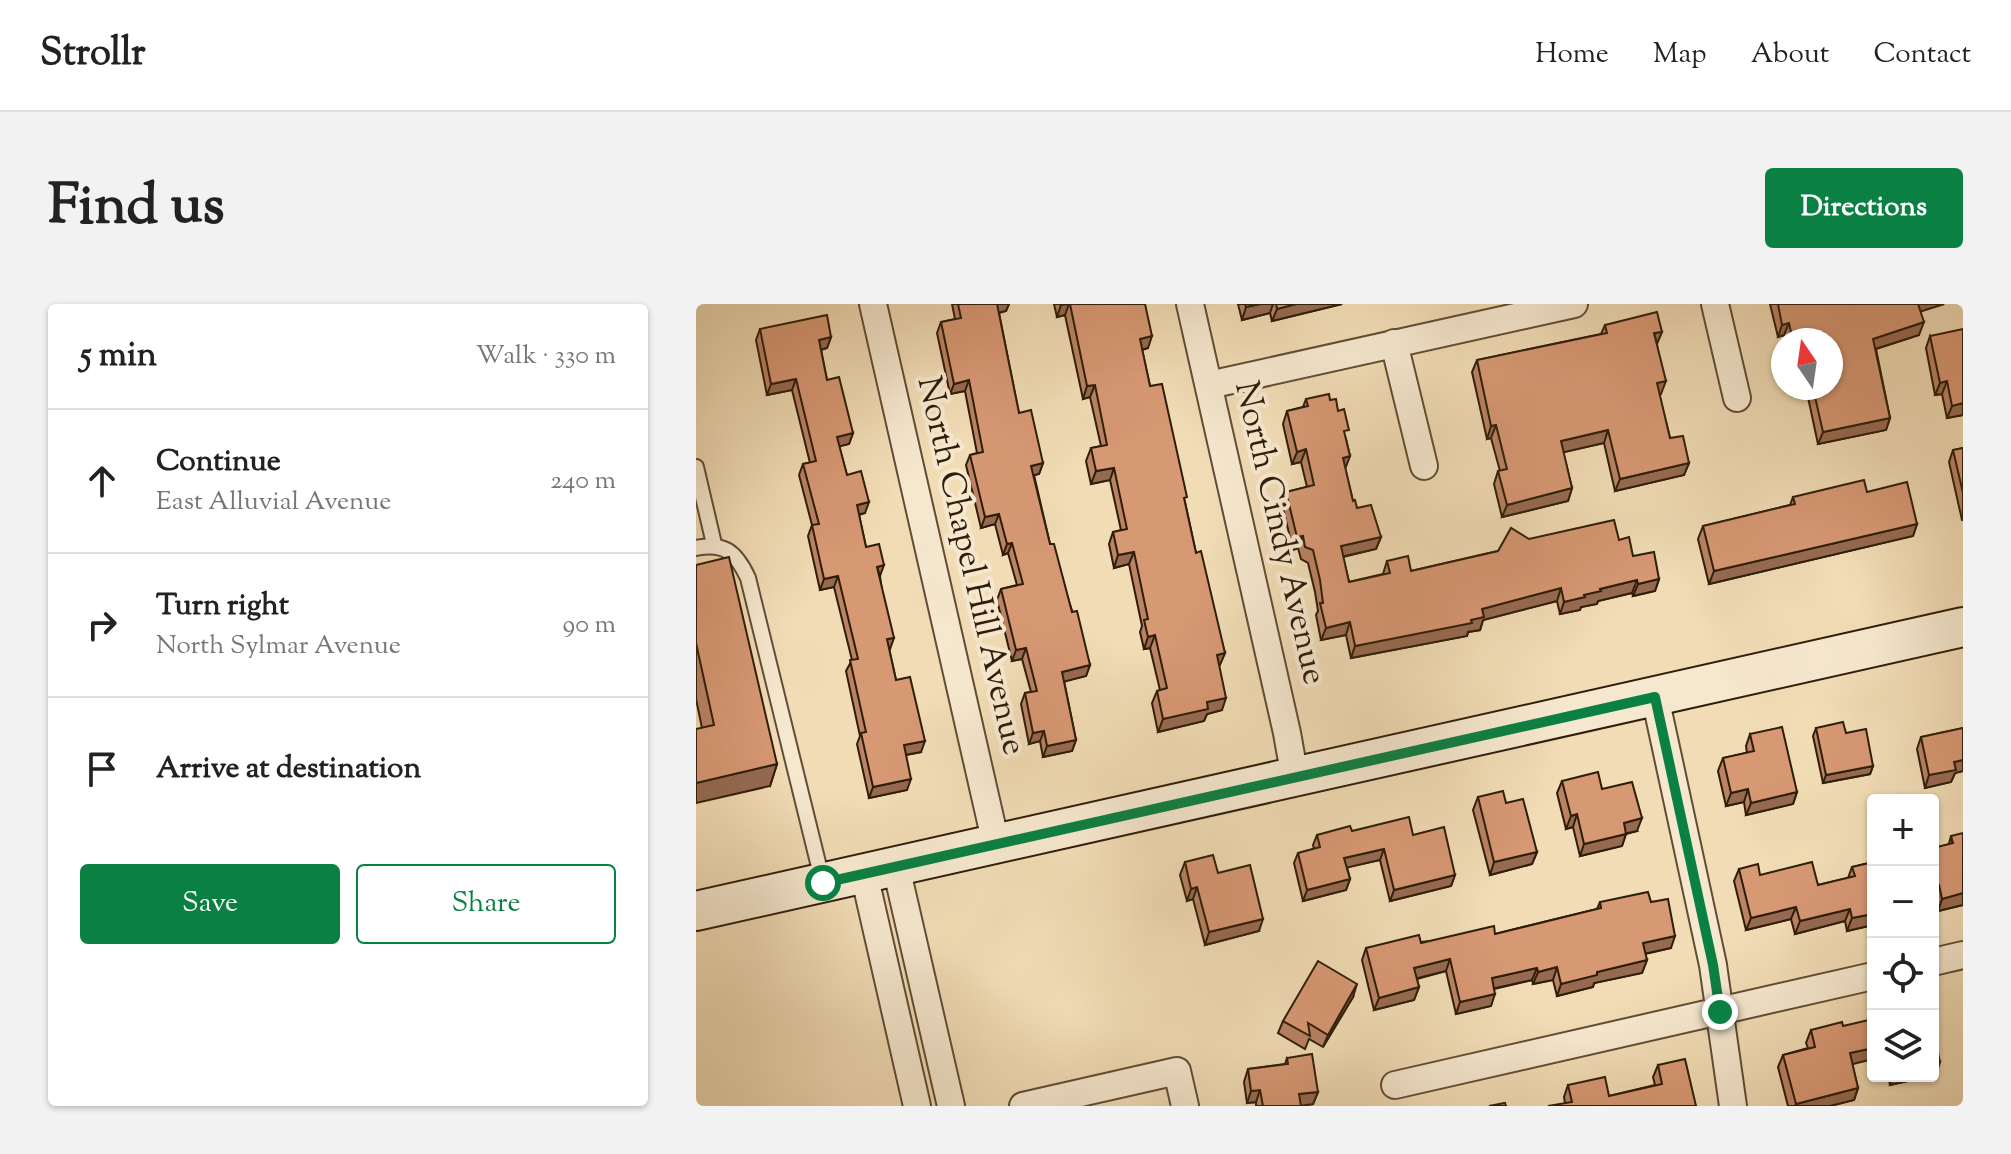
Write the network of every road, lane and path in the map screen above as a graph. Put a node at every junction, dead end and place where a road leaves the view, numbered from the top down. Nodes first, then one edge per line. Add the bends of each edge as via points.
1 (873, 304) edge
2 (1190, 304) edge
3 (1574, 304) edge
4 (1715, 304) edge
5 (1394, 343) junction
6 (1209, 385) junction
7 (1737, 398) dead end
8 (1424, 466) dead end
9 (696, 467) edge
10 (714, 544) junction
11 (696, 548) edge
12 (1963, 627) edge
13 (1655, 697) junction
14 (1295, 778) junction
15 (996, 844) junction
16 (880, 870) junction
17 (823, 883) junction
18 (696, 911) edge
19 (1963, 955) edge
20 (1939, 961) edge
21 (1867, 977) edge
22 (1720, 1012) junction
23 (1395, 1085) dead end
24 (917, 1106) edge
25 (951, 1106) edge
26 (1023, 1106) edge
27 (1185, 1106) edge
28 (1733, 1106) edge

1 - 15 street, North Chapel Hill Avenue
2 - 6 street, North Cindy Avenue
3 - 5 street
4 - 7 street
5 - 6 street
5 - 8 street
6 - 14 street, North Cindy Avenue
9 - 10 lane
10 - 11 lane
10 - 17 lane via 741,563 748,578
12 - 13 street
13 - 14 street
13 - 22 street
14 - 15 street
15 - 16 street
16 - 17 street
16 - 24 street
16 - 25 street
17 - 18 street
19 - 20 street
21 - 22 street
22 - 23 street
22 - 28 street
26 - 27 street via 1177,1071

